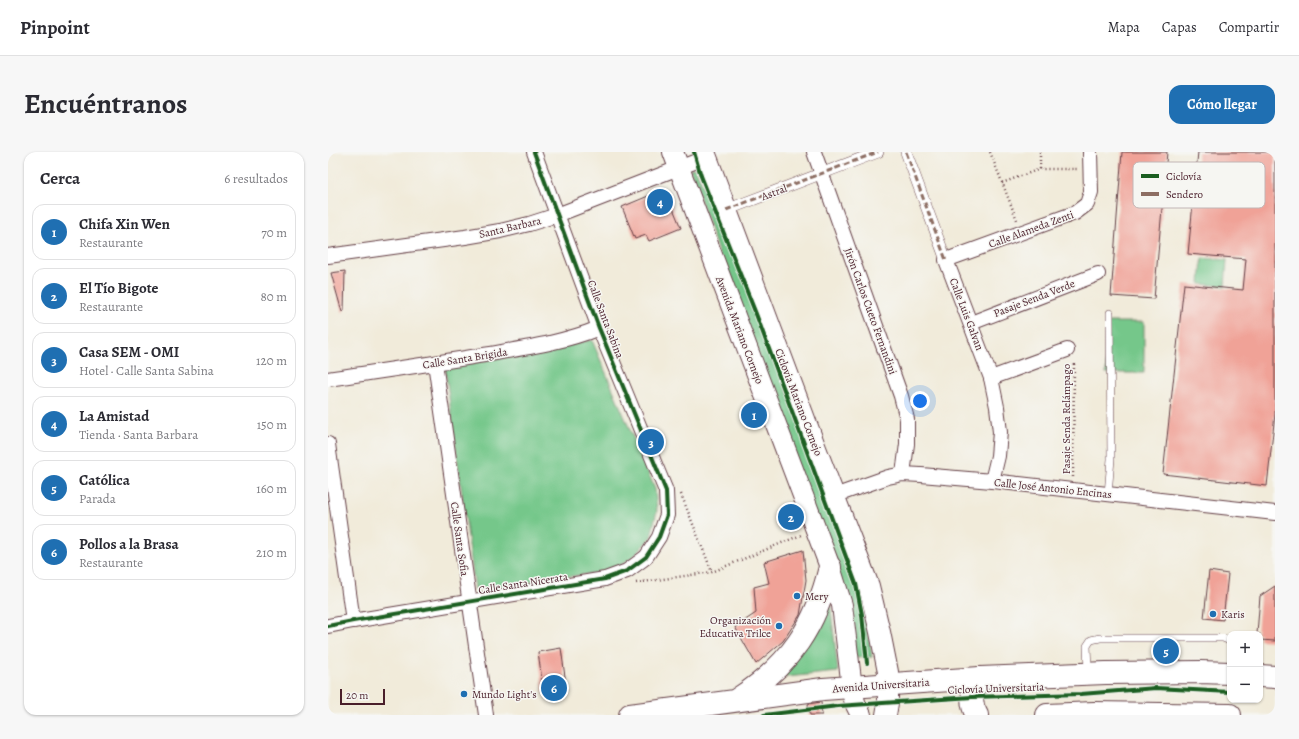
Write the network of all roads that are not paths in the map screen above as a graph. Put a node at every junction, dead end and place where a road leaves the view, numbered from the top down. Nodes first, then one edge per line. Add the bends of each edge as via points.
1 (534, 152) edge
2 (814, 152) edge
3 (878, 152) edge
4 (906, 152) edge
5 (1090, 152) edge
6 (706, 154) edge
7 (676, 160) edge
8 (822, 174) junction
9 (726, 210) junction
10 (557, 215) junction
11 (328, 256) edge
12 (946, 260) junction
13 (1098, 274) dead end
14 (1110, 313) dead end
15 (971, 322) junction
16 (599, 328) junction
17 (1067, 350) road end
18 (435, 363) junction
19 (991, 378) junction
20 (328, 379) edge
21 (328, 444) edge
22 (903, 474) junction
23 (992, 481) junction
24 (666, 491) joint
25 (1108, 494) junction
26 (834, 496) junction
27 (1275, 514) edge
28 (830, 567) junction
29 (469, 601) junction
30 (353, 620) junction
31 (328, 626) edge
32 (1227, 640) edge
33 (1088, 673) junction
34 (1227, 674) edge
35 (1263, 676) edge
36 (1275, 677) edge
37 (980, 678) junction
38 (889, 684) junction
39 (852, 687) junction
40 (736, 700) junction
41 (1234, 703) edge
42 (1094, 714) edge
43 (486, 715) edge
44 (630, 715) edge
45 (861, 715) edge
46 (886, 715) edge
47 (977, 715) edge
48 (1047, 715) edge
49 (1223, 715) edge

1 - 10 street, Calle Santa Sabina
2 - 8 street, Jirón Carlos Cueto Fernandini
3 - 8 street, Astral
4 - 12 street, Calle Luis Galvan
5 - 12 street, Calle Alameda Zenti via 1091,192 1086,204 1075,213
6 - 7 street, Santa Barbara
6 - 9 main road
7 - 10 street, Santa Barbara
7 - 28 main road, Avenida Mariano Cornejo
8 - 9 street, Astral
8 - 22 street, Jirón Carlos Cueto Fernandini via 901,396 907,419
9 - 26 main road
10 - 11 street, Santa Barbara via 500,231
10 - 16 street, Calle Santa Sabina
12 - 15 street, Calle Luis Galvan
13 - 15 street, Pasaje Senda Verde
14 - 25 lane via 1111,459
15 - 19 street, Calle Luis Galvan
16 - 18 street, Calle Santa Brigida via 551,344
16 - 24 street, Calle Santa Sabina
17 - 19 street
18 - 20 street, Calle Santa Brigida
18 - 29 street, Calle Santa Sofia
19 - 23 street, Calle Luis Galvan via 1000,432
21 - 30 street
22 - 23 street, Calle José Antonio Encinas
22 - 26 street, Calle José Antonio Encinas
23 - 25 street, Calle José Antonio Encinas
24 - 29 street, Calle Santa Nicerata via 667,515 659,537 646,557 627,571 605,578
25 - 27 street, Calle José Antonio Encinas
26 - 38 main road via 869,586
28 - 39 main road, Avenida Mariano Cornejo via 842,605
28 - 40 main road via 818,608 797,645 769,676
29 - 30 street, Calle Santa Nicerata
29 - 43 street, Calle Santa Sofia
30 - 31 street, Calle Santa Nicerata
32 - 33 lane via 1091,640 1087,646
33 - 34 main road, Avenida Universitaria
33 - 37 main road, Avenida Universitaria
35 - 36 main road
37 - 38 main road, Avenida Universitaria
37 - 47 main road via 972,697
38 - 39 main road, Avenida Universitaria
38 - 46 main road
39 - 40 main road, Avenida Universitaria
39 - 45 main road, Avenida Mariano Cornejo
40 - 44 main road, Avenida Universitaria
41 - 49 main road
42 - 48 main road
42 - 49 main road

